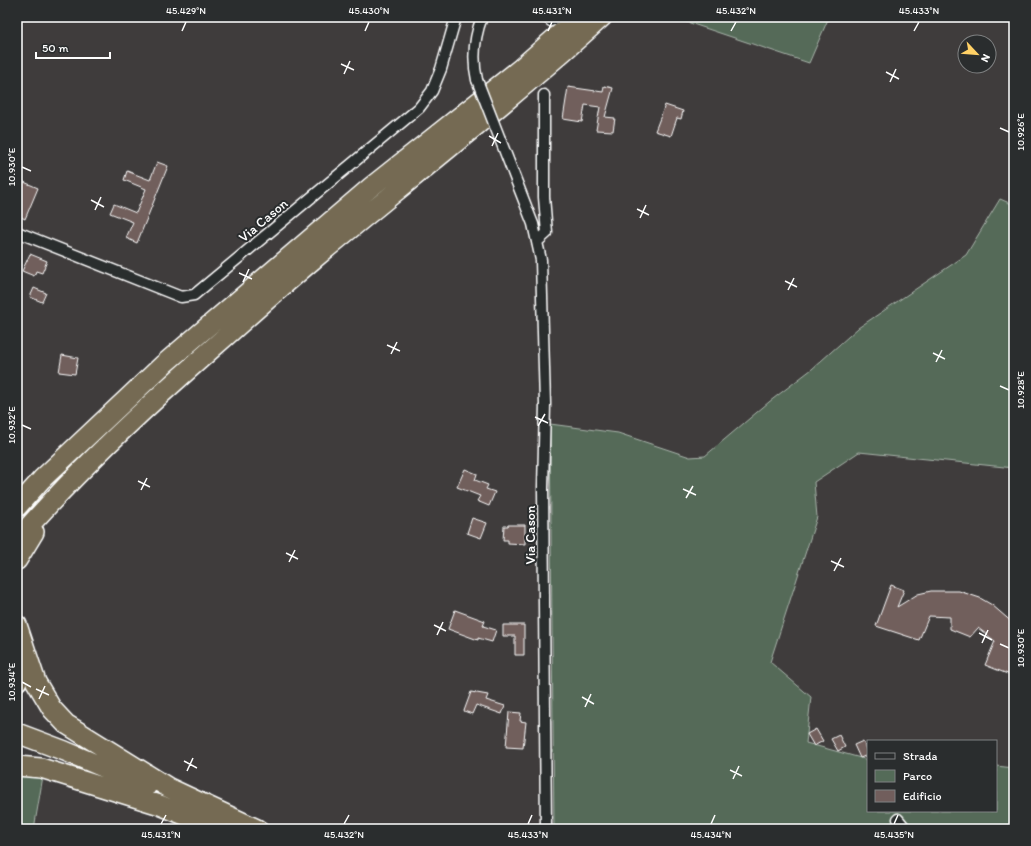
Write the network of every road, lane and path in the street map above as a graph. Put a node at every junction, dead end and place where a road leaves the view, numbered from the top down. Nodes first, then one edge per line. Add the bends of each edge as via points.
1 (456, 17) edge
2 (482, 17) edge
3 (546, 17) edge
4 (558, 17) edge
5 (579, 17) edge
6 (602, 17) edge
7 (544, 95) dead end
8 (17, 232) edge
9 (538, 241) junction
10 (75, 476) junction
11 (17, 507) edge
12 (17, 540) edge
13 (17, 560) edge
14 (17, 625) edge
15 (17, 628) edge
16 (17, 681) edge
17 (17, 721) edge
18 (17, 733) edge
19 (65, 751) junction
20 (17, 766) edge
21 (898, 819) dead end
22 (231, 824) edge
23 (218, 829) edge
24 (257, 829) edge
25 (546, 829) edge
26 (906, 829) edge

1 - 8 street, Via Cason via 441,69 432,90 419,108 194,294 181,297
2 - 9 street, Via Cason, bridge via 474,53 477,80
3 - 4 street via 551,21
5 - 11 highway via 521,68 371,187 164,364 48,474
6 - 10 highway via 530,81 239,325
7 - 9 street via 544,196 547,233
9 - 25 street, Via Cason via 543,287 545,404 543,488
10 - 12 highway
10 - 13 highway via 25,544
14 - 22 highway via 36,682 52,709 66,724
15 - 16 highway via 20,663
17 - 19 highway
18 - 19 highway
19 - 22 highway
20 - 23 highway via 41,768 160,805
21 - 26 street
22 - 24 highway

